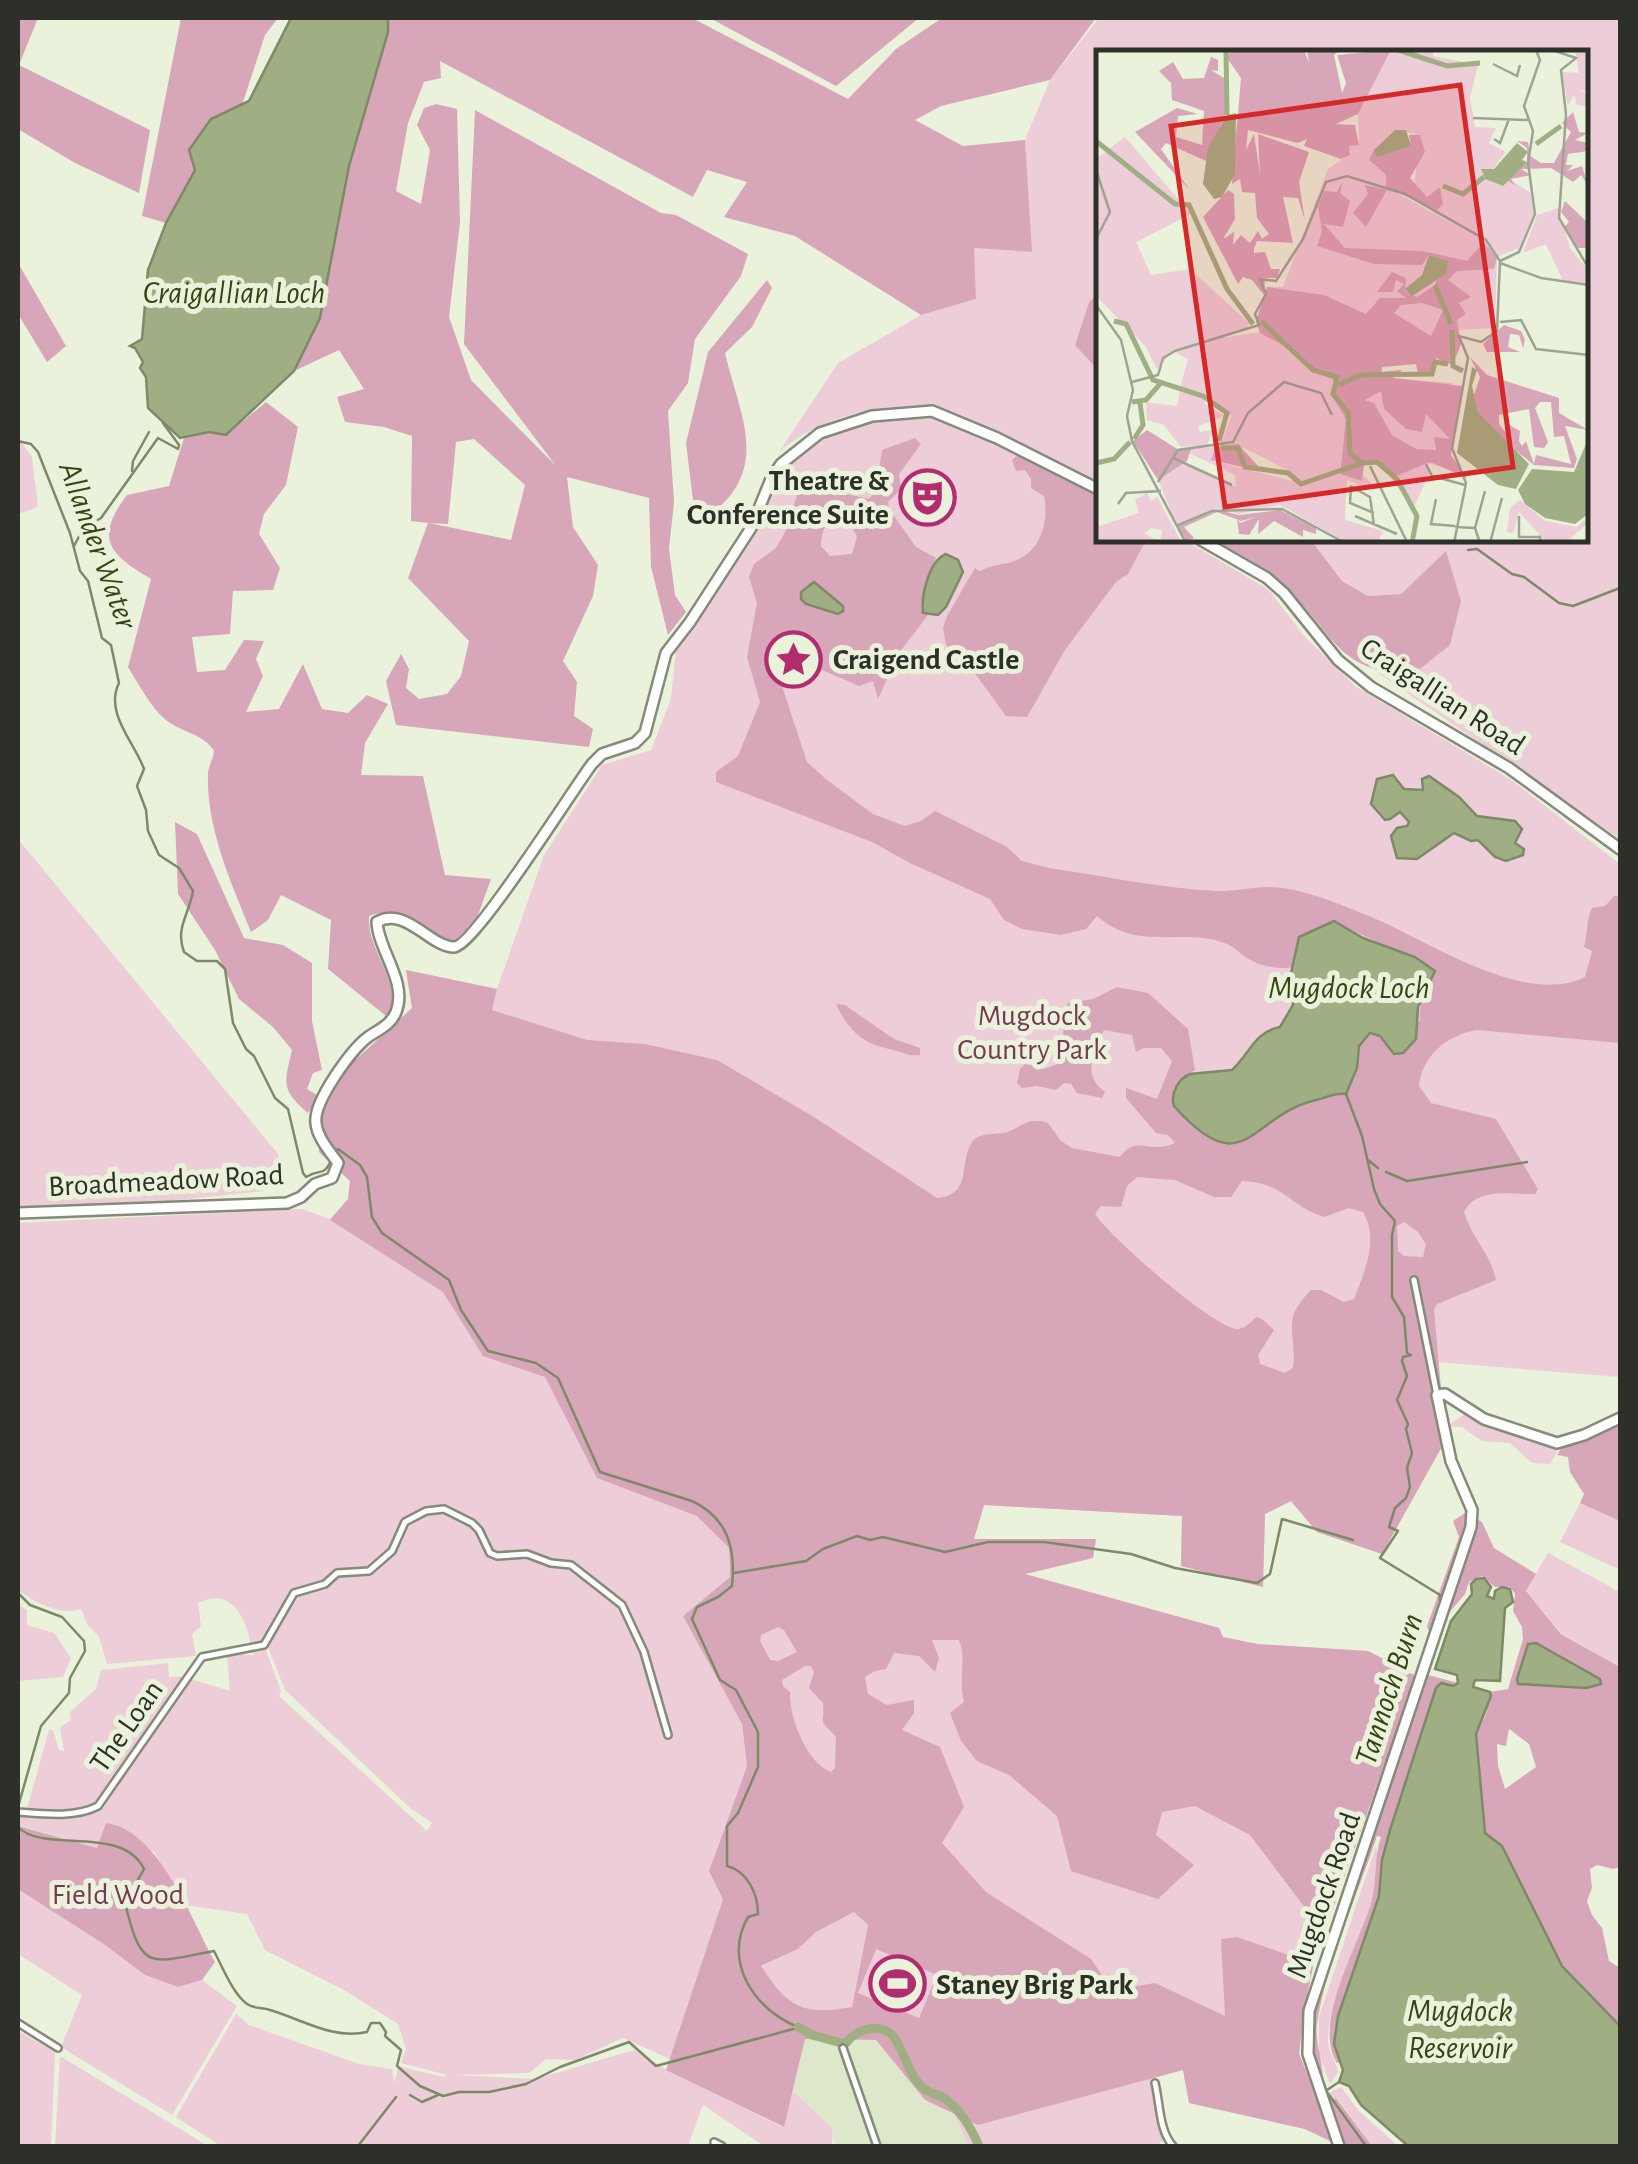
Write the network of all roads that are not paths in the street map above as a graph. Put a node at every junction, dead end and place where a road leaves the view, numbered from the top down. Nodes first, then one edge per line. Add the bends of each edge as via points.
1 (1096, 488) edge
2 (1204, 542) edge
3 (1620, 848) edge
4 (18, 1213) edge
5 (1414, 1280) dead end
6 (1437, 1395) junction
7 (1620, 1418) edge
8 (668, 1735) dead end
9 (18, 1812) edge
10 (18, 2023) edge
11 (58, 2048) dead end
12 (843, 2048) dead end
13 (1155, 2083) dead end
14 (876, 2146) edge
15 (1173, 2146) edge
16 (1339, 2146) edge

1 - 4 street, Broadmeadow Road via 932,411 872,416 820,432 781,464 751,528 666,653 644,733 602,754 463,944 449,946 387,918 377,922 397,987 397,1010 351,1054 328,1090 316,1122 338,1170 332,1178 286,1202
2 - 3 street, Craigallian Road via 1267,578 1338,660 1372,687 1510,768
5 - 6 street
6 - 7 street via 1557,1443
6 - 16 street, Mugdock Road via 1451,1461 1473,1518 1309,2012 1308,2054
8 - 9 street, The Loan via 644,1652 622,1605 571,1565 490,1554 479,1530 444,1509 426,1511 406,1522 392,1551 369,1571 338,1574 294,1593 264,1646 202,1657 98,1806 67,1814
10 - 11 street
12 - 14 street
13 - 15 street via 1162,2128

